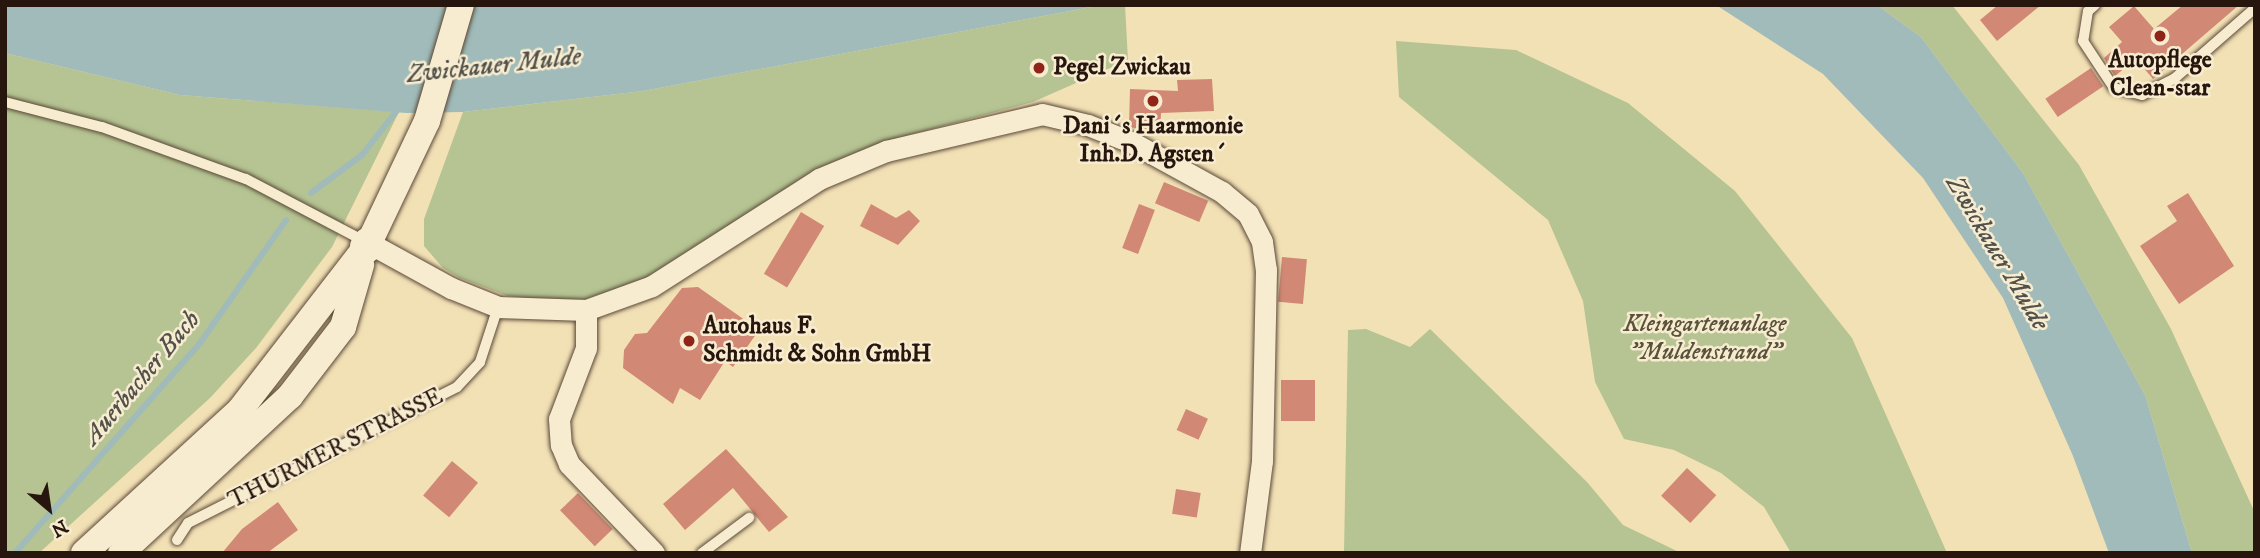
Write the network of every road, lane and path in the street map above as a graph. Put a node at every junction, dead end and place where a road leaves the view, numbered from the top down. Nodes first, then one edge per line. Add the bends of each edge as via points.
1 (461, 5) edge
2 (2095, 5) edge
3 (2255, 8) edge
4 (5, 102) edge
5 (368, 245) junction
6 (499, 307) junction
7 (586, 310) junction
8 (749, 518) dead end
9 (177, 540) dead end
10 (84, 553) edge
11 (121, 553) edge
12 (654, 553) edge
13 (702, 553) edge
14 (1250, 553) edge

1 - 5 street, THURMER STRASSE via 416,146
2 - 3 lane via 2088,11 2083,41 2114,88 2141,95 2175,78
4 - 5 lane via 102,127 246,178
5 - 6 street via 450,288
5 - 10 street, THURMER STRASSE via 240,410
5 - 11 street, THURMER STRASSE via 343,327 290,396
6 - 7 street
6 - 9 lane, THURMER STRASSE via 480,362 457,387 188,523
7 - 12 street via 586,348 558,419 561,445 569,464
7 - 14 street via 652,286 819,179 886,151 1042,114 1088,125 1133,143 1222,192 1248,214 1262,242 1266,270 1263,436
8 - 13 lane

